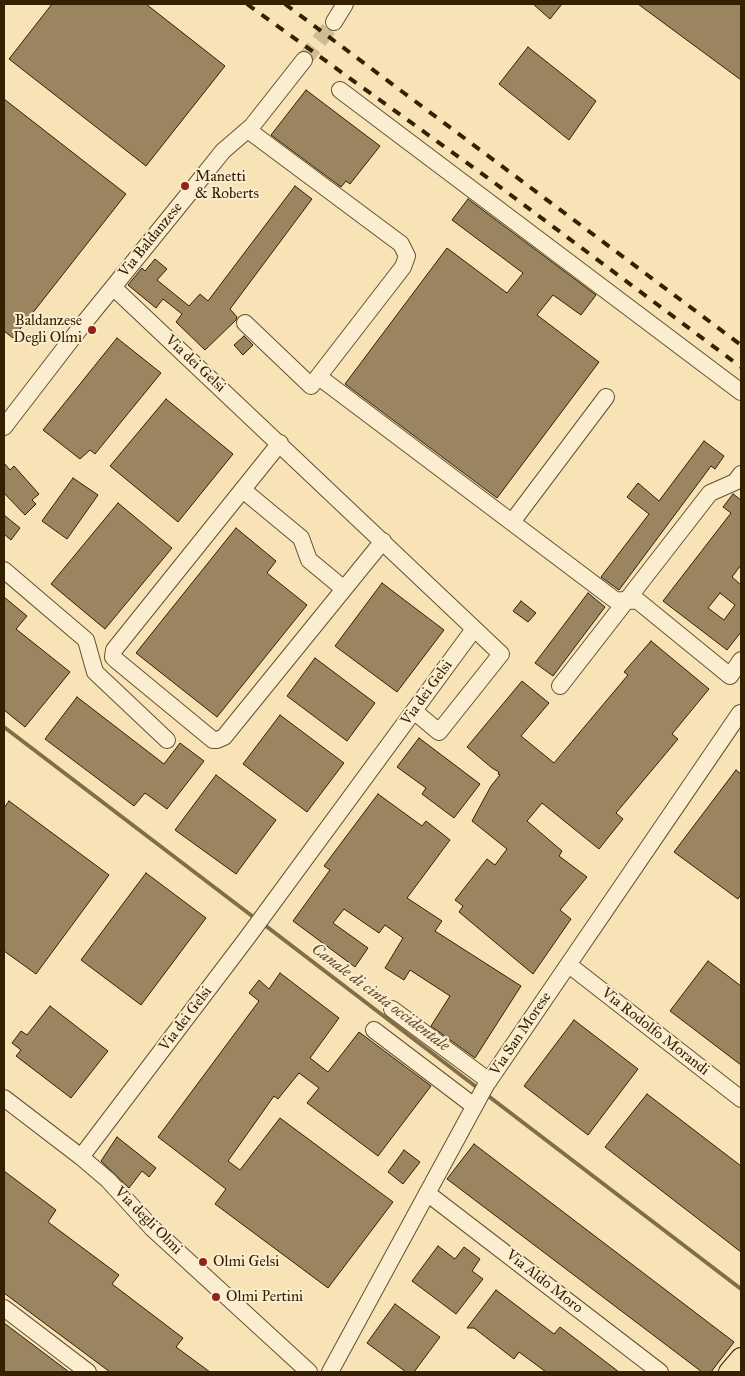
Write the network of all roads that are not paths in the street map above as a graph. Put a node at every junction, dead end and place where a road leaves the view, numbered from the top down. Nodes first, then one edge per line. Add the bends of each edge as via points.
1 (345, 4) edge
2 (334, 22) tunnel mouth
3 (304, 60) tunnel mouth
4 (340, 90) dead end
5 (248, 130) junction
6 (113, 287) junction
7 (244, 323) dead end
8 (319, 377) junction
9 (741, 392) edge
10 (606, 397) dead end
11 (4, 427) edge
12 (280, 444) junction
13 (741, 474) edge
14 (243, 490) junction
15 (512, 522) junction
16 (383, 541) junction
17 (4, 570) edge
18 (344, 589) junction
19 (626, 600) junction
20 (474, 628) junction
21 (741, 660) edge
22 (560, 686) dead end
23 (414, 712) junction
24 (740, 713) edge
25 (167, 740) dead end
26 (568, 965) junction
27 (392, 1009) dead end
28 (374, 1030) dead end
29 (488, 1083) junction
30 (741, 1099) edge
31 (5, 1101) edge
32 (475, 1105) junction
33 (82, 1156) junction
34 (427, 1193) junction
35 (4, 1308) edge
36 (741, 1358) edge
37 (88, 1372) edge
38 (309, 1372) edge
39 (330, 1372) edge
40 (660, 1372) edge
41 (730, 1372) edge

1 - 2 street
3 - 5 street, Via Baldanzese
4 - 9 street
5 - 6 street, Via Baldanzese via 223,151
5 - 8 street via 401,244 407,256 403,267
6 - 11 street, Via Baldanzese
6 - 12 street, Via dei Gelsi
7 - 8 street via 311,386
8 - 15 street
10 - 15 street
12 - 14 street
12 - 16 street, Via dei Gelsi
13 - 19 street via 735,482 710,493
14 - 18 street via 300,538 308,560
14 - 18 street via 114,650 116,660 217,740 224,737
15 - 19 street via 615,600
16 - 18 street
16 - 20 street, Via dei Gelsi
17 - 25 street via 86,640 95,672
19 - 21 street via 638,601 730,676
19 - 22 street
20 - 23 street, Via dei Gelsi
20 - 23 street via 501,654 439,732
23 - 33 street, Via dei Gelsi
24 - 26 street, Via San Morese
26 - 29 street, Via San Morese
26 - 30 street, Via Rodolfo Morandi
27 - 29 street
28 - 32 street
29 - 32 street, Via San Morese
31 - 33 street, Via degli Olmi
32 - 34 street, Via San Morese
33 - 38 street, Via degli Olmi via 152,1228
34 - 39 street, Via San Morese
34 - 40 street, Via Aldo Moro
35 - 37 street
36 - 41 main road

